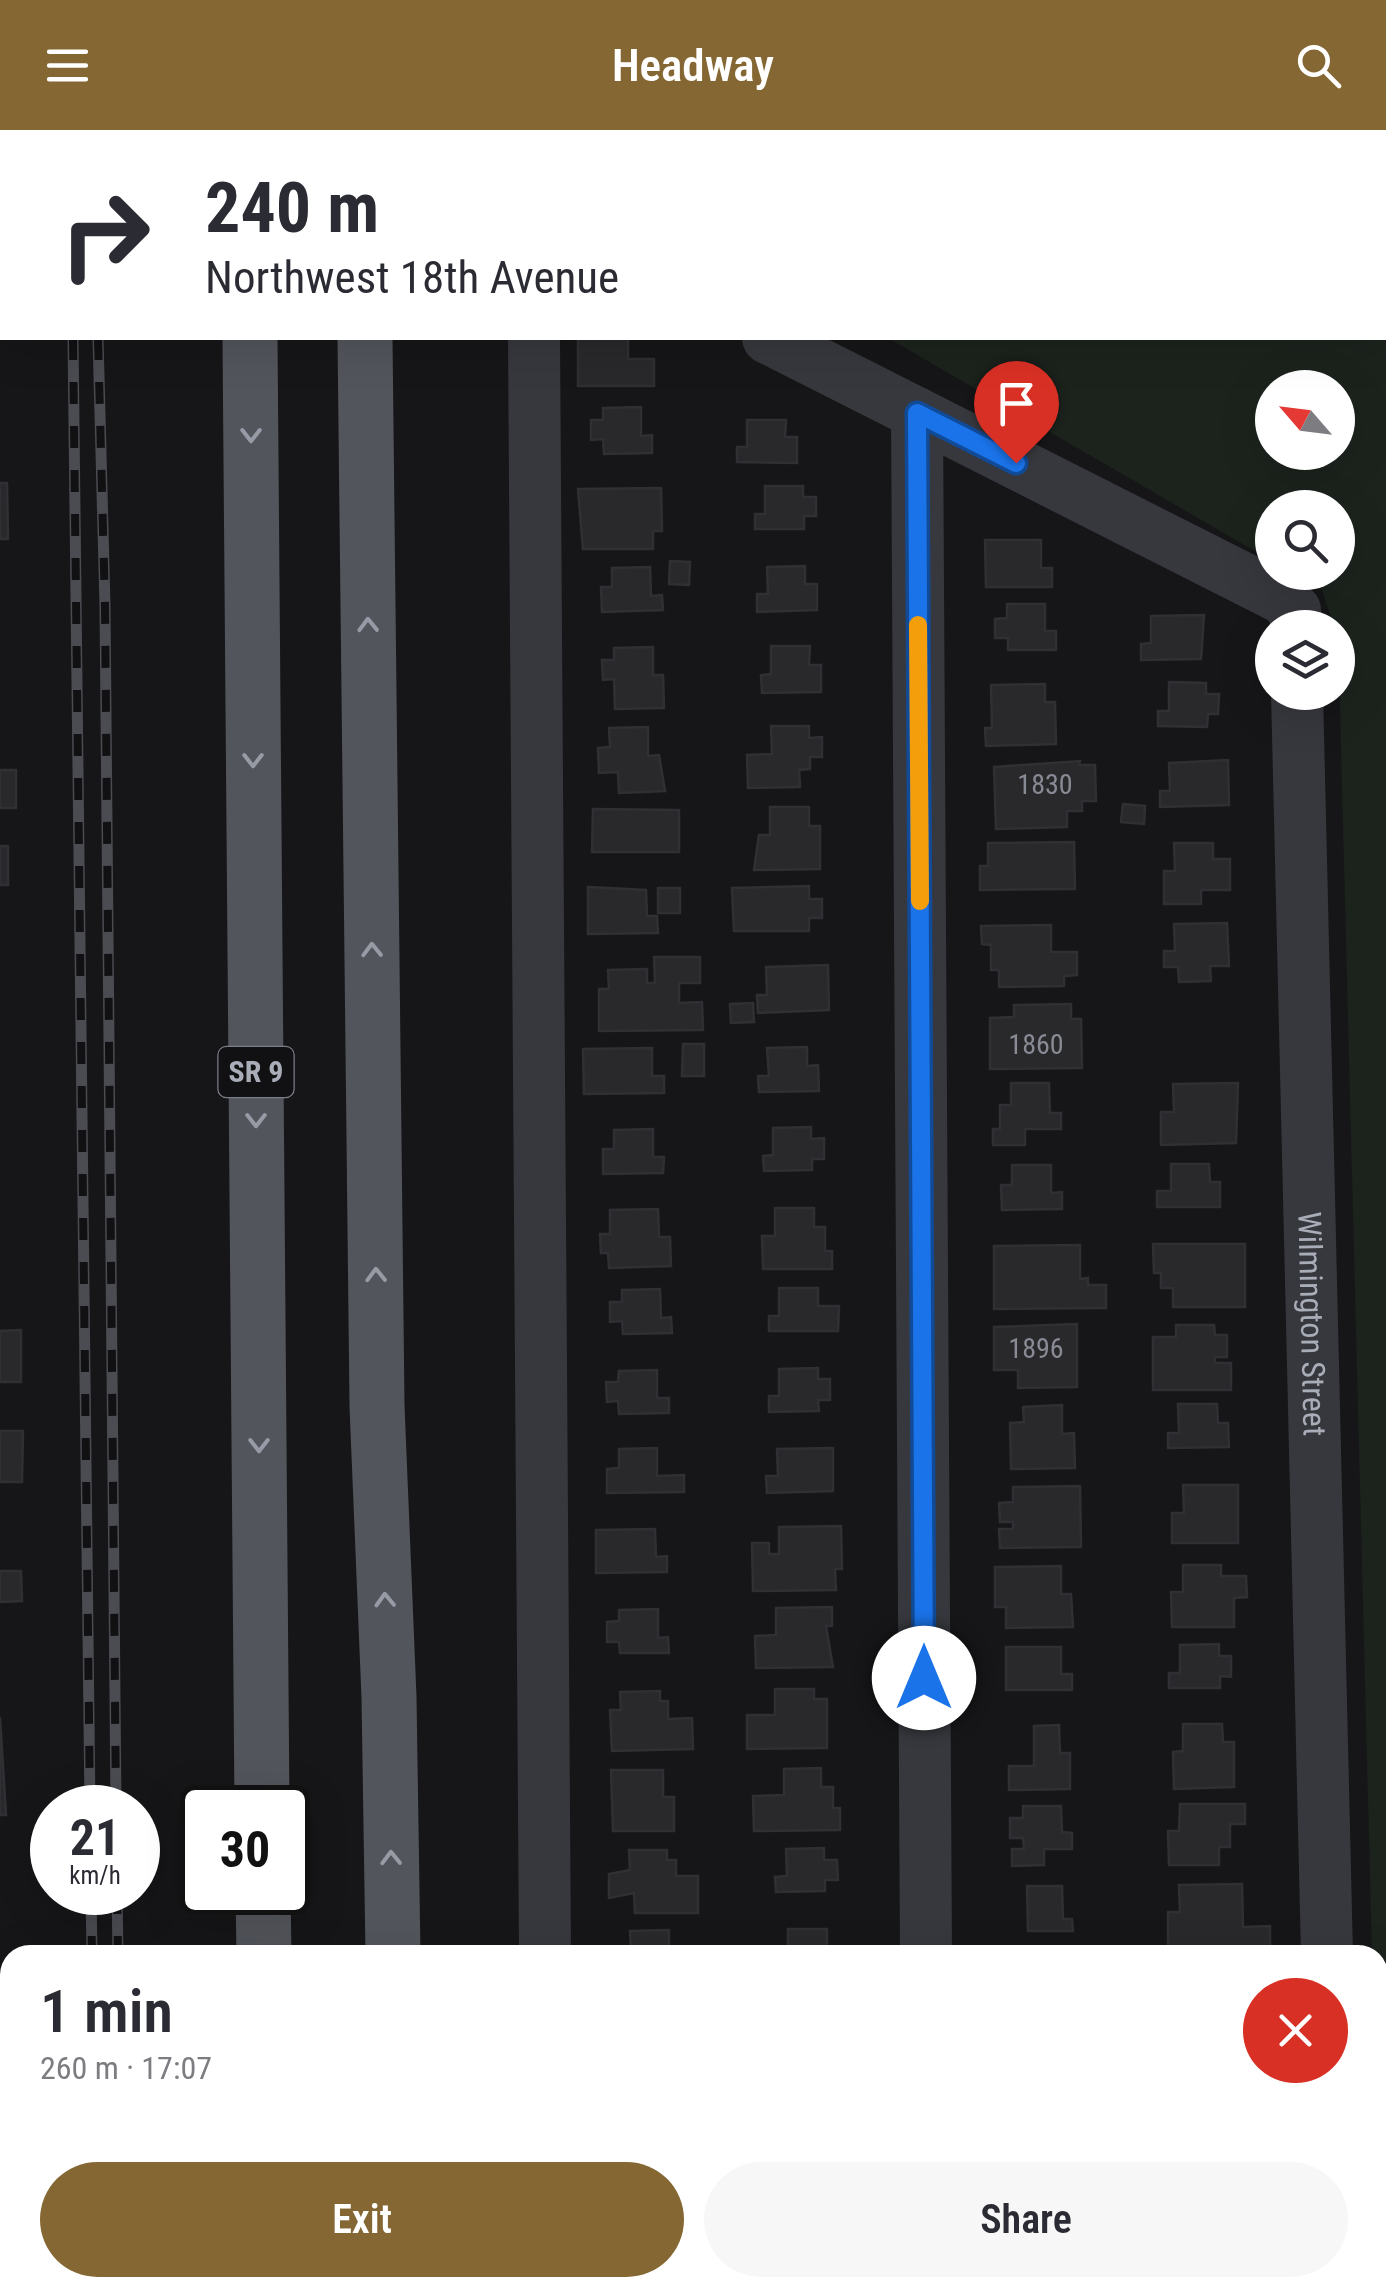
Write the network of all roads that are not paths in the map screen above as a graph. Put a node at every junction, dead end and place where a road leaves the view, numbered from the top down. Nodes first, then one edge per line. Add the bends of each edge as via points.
1 (250, 340) edge
2 (365, 340) edge
3 (534, 340) edge
4 (772, 340) edge
5 (917, 413) junction
6 (1290, 610) edge
7 (1297, 710) edge
8 (262, 1785) edge
9 (263, 1915) edge
10 (264, 1945) edge
11 (392, 1945) edge
12 (545, 1945) edge
13 (926, 1945) edge
14 (1327, 1945) edge

1 -> 8 main road, SR 9
11 -> 2 main road via 377,1406
3 - 12 street
4 - 5 street
5 - 6 street via 1282,598
5 - 13 street
7 - 14 street, Wilmington Street
9 - 10 main road

